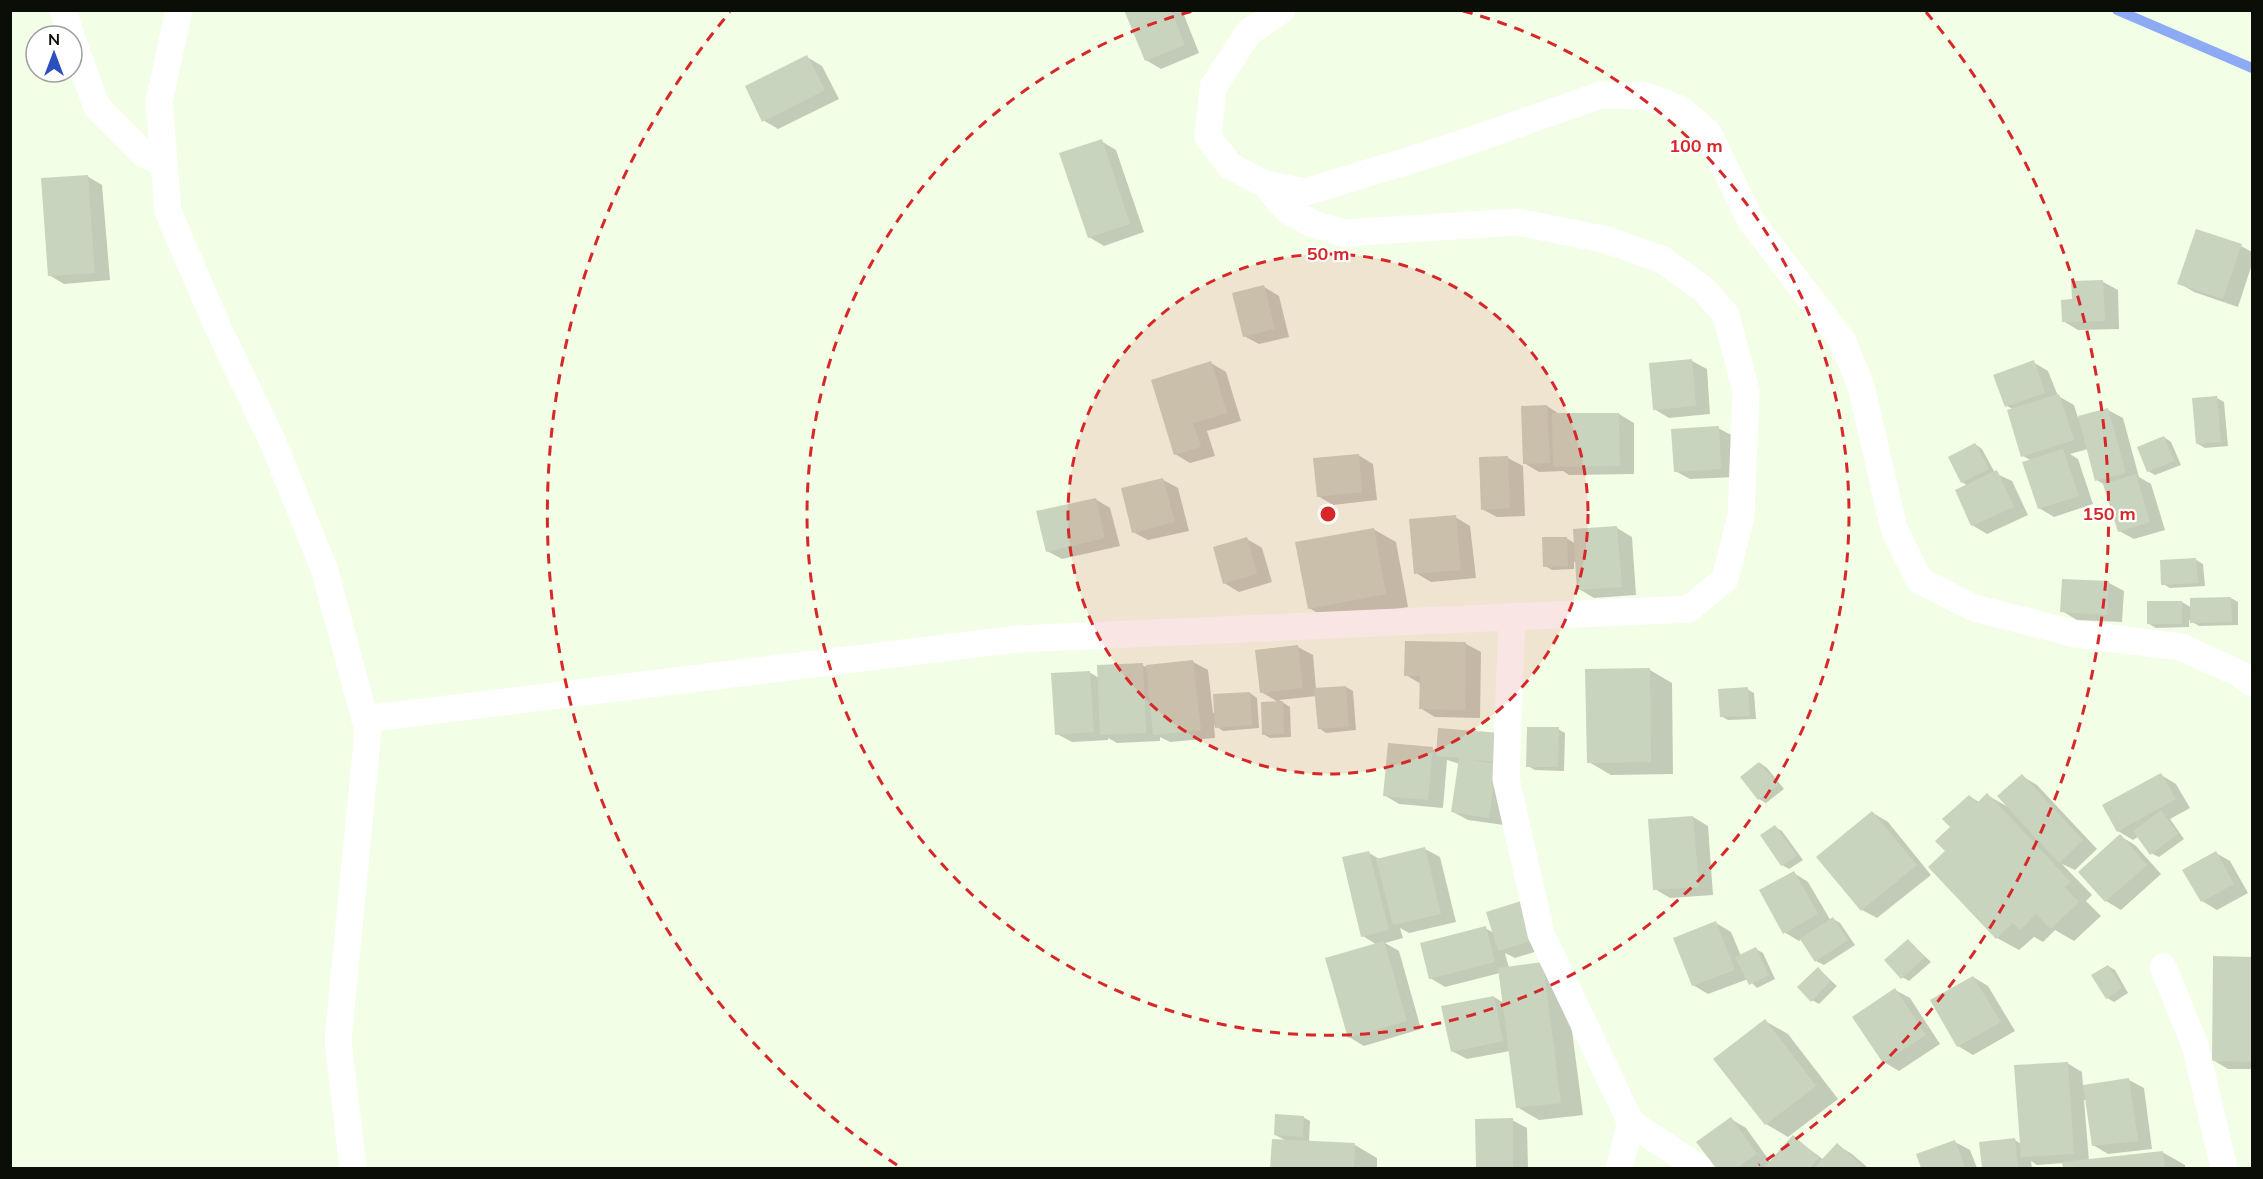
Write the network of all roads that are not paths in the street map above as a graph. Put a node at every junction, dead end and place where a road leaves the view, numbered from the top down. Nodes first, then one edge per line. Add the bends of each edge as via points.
1 (179, 10) edge
2 (1282, 10) edge
3 (84, 69) edge
4 (164, 164) junction
5 (1265, 184) junction
6 (1512, 616) junction
7 (2253, 683) edge
8 (365, 719) junction
9 (2163, 967) dead end
10 (1631, 1123) junction
11 (353, 1168) edge
12 (1619, 1168) edge
13 (1699, 1168) edge
14 (2224, 1168) edge

1 - 4 street via 159,102
2 - 5 street via 1249,32 1213,87 1208,137 1230,166
3 - 4 street via 98,106 144,154
4 - 8 street via 168,212 272,440 325,571
5 - 6 street via 1287,210 1313,224 1344,233 1518,222 1607,240 1663,260 1704,291 1726,315 1746,391 1741,516 1725,579 1689,609
5 - 7 street via 1306,192 1601,95 1645,96 1680,109 1708,133 1751,221 1842,340 1861,386 1894,529 1919,580 1974,608 1997,614 2076,634 2181,647
6 - 8 street via 1018,639
6 - 10 street via 1506,779 1541,934
8 - 11 street via 368,730 338,1040
9 - 14 street via 2195,1045
10 - 12 street
10 - 13 street

